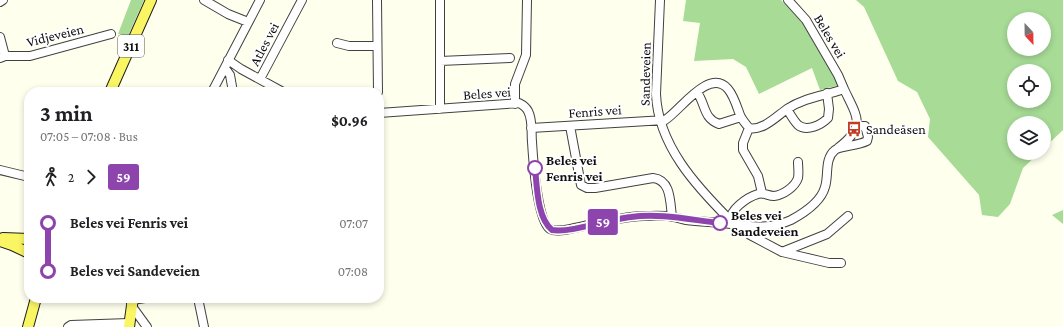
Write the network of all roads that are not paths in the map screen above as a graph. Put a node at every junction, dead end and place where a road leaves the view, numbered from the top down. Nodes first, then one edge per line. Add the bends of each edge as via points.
1 (3, 0) edge
2 (152, 0) edge
3 (204, 0) edge
4 (260, 0) edge
5 (302, 0) edge
6 (377, 0) edge
7 (440, 0) edge
8 (528, 0) edge
9 (660, 0) edge
10 (788, 0) edge
11 (0, 2) edge
12 (248, 22) junction
13 (111, 34) dead end
14 (0, 37) edge
15 (337, 43) dead end
16 (377, 46) junction
17 (2, 57) edge
18 (510, 58) dead end
19 (440, 61) junction
20 (226, 64) junction
21 (260, 79) junction
22 (112, 87) edge
23 (214, 87) edge
24 (232, 87) edge
25 (274, 87) edge
26 (378, 87) edge
27 (842, 90) junction
28 (697, 92) junction
29 (827, 93) junction
30 (514, 104) junction
31 (440, 109) junction
32 (787, 109) junction
33 (384, 113) edge
34 (741, 117) junction
35 (660, 120) junction
36 (570, 126) junction
37 (857, 126) junction
38 (531, 128) junction
39 (749, 128) junction
40 (837, 148) junction
41 (798, 162) dead end
42 (0, 170) edge
43 (24, 176) edge
44 (762, 193) junction
45 (848, 216) dead end
46 (672, 217) junction
47 (733, 223) junction
48 (24, 239) edge
49 (0, 240) edge
50 (24, 251) edge
51 (782, 252) junction
52 (841, 263) dead end
53 (29, 303) edge
54 (35, 303) edge
55 (132, 303) edge
56 (133, 303) edge
57 (199, 303) edge
58 (129, 325) edge
59 (23, 327) edge
60 (28, 327) edge
61 (68, 327) edge
62 (147, 327) edge
63 (204, 327) edge

1 - 11 street
2 - 22 main road, 311
3 - 12 street
4 - 12 street
5 - 21 street, Atles vei
6 - 16 street
7 - 19 street
8 - 30 street via 526,55 517,77
9 - 35 street, Sandeveien via 656,94
10 - 27 street, Beles vei via 806,20 838,75
12 - 20 street
13 - 17 street, Vidjeveien via 30,56
14 - 17 street, Vidjeveien
15 - 16 street via 349,46
16 - 26 street
18 - 19 street
19 - 31 street
20 - 21 street
20 - 23 street
20 - 24 street
21 - 25 street
27 - 29 street
27 - 37 street, Beles vei
28 - 34 street via 708,117 713,122 719,124
28 - 34 street, Fenris vei via 710,83 720,84 729,91
28 - 35 street, Fenris vei via 671,116
29 - 32 street via 806,99
29 - 32 street via 828,118 810,128 798,125
30 - 31 street, Beles vei
30 - 38 street, Beles vei via 519,103 527,108
31 - 33 street, Beles vei
32 - 39 street via 761,126
34 - 39 street, Fenris vei
35 - 36 street, Fenris vei
35 - 47 street, Sandeveien via 683,167
36 - 38 street, Fenris vei
36 - 46 street via 580,185 595,188 658,178 666,185
37 - 40 street, Beles vei via 852,135
37 - 40 street, Beles vei via 865,126 867,140 855,146
38 - 46 street, Beles vei via 539,200 543,219 552,230 566,230 631,217
39 - 44 street via 743,150 758,176
40 - 47 street, Beles vei via 828,160 826,186 809,208 780,224 758,226
41 - 44 street via 798,178 790,189 774,196
42 - 43 street
44 - 47 street via 741,204 731,216
45 - 51 street via 827,234
46 - 47 street, Beles vei
47 - 51 street, Sandeveien
48 - 49 main road
49 - 50 main road
51 - 52 street, Sandeveien via 823,262
53 - 59 main road
54 - 60 main road
55 - 58 main road
56 - 62 street
57 - 63 street
58 - 61 street

